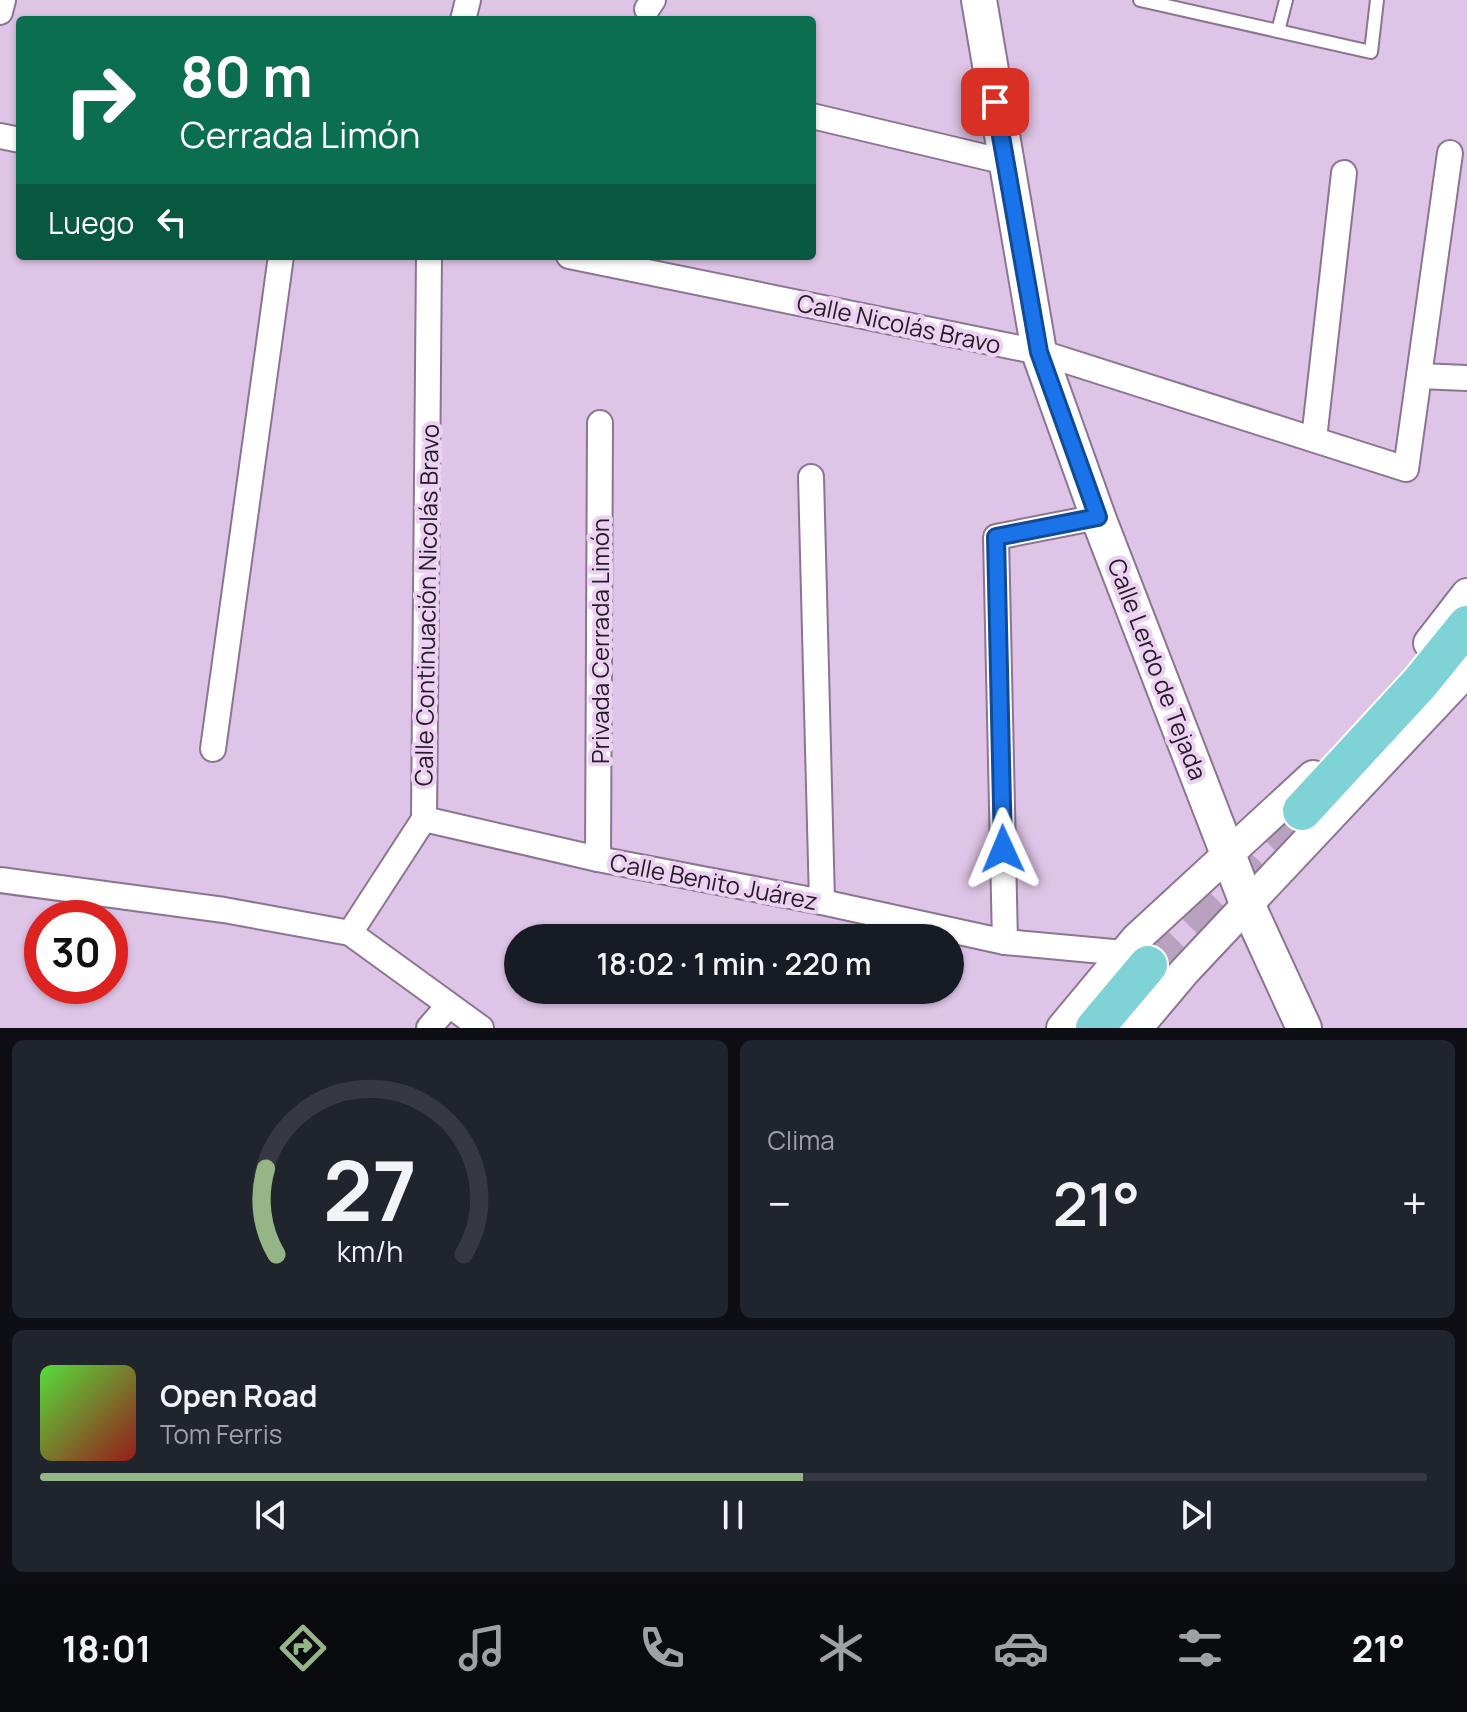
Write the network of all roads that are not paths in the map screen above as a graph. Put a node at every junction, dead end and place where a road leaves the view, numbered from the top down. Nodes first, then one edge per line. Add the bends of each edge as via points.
1 (3, 0) edge
2 (979, 0) edge
3 (1140, 0) edge
4 (1286, 0) edge
5 (1377, 0) edge
6 (0, 12) edge
7 (1278, 31) junction
8 (816, 117) edge
9 (1450, 153) dead end
10 (1006, 162) junction
11 (1344, 173) dead end
12 (280, 260) edge
13 (429, 260) edge
14 (589, 260) edge
15 (1039, 352) junction
16 (1419, 376) junction
17 (1467, 378) edge
18 (600, 423) dead end
19 (1314, 439) junction
20 (811, 477) dead end
21 (1098, 517) junction
22 (1467, 594) edge
23 (1467, 625) edge
24 (1467, 646) edge
25 (1467, 671) edge
26 (213, 749) dead end
27 (424, 819) junction
28 (1229, 854) junction
29 (598, 859) junction
30 (0, 880) edge
31 (822, 902) junction
32 (1248, 906) junction
33 (350, 933) junction
34 (1005, 942) junction
35 (1143, 965) junction
36 (448, 1006) junction
37 (429, 1028) edge
38 (481, 1028) edge
39 (1062, 1028) edge
40 (1095, 1028) edge
41 (1110, 1028) edge
42 (1137, 1028) edge
43 (1304, 1028) edge

1 - 6 street
2 - 10 main road, Calle Lerdo de Tejada
3 - 7 lane
4 - 7 lane
5 - 7 lane via 1371,52
8 - 10 street
9 - 16 street
10 - 15 main road, Calle Lerdo de Tejada
11 - 19 street
12 - 26 street
13 - 27 street, Calle Continuación Nicolás Bravo
14 - 15 street, Calle Nicolás Bravo
15 - 19 street, Calle Nicolás Bravo
15 - 21 main road, Calle Lerdo de Tejada
16 - 17 street
16 - 19 street, Calle Nicolás Bravo via 1406,469
18 - 29 street, Privada Cerrada Limón
20 - 31 street
21 - 28 main road, Calle Lerdo de Tejada
21 - 34 street via 996,537
22 - 28 street via 1398,682 1309,779
23 - 24 main road via 1305,815
25 - 32 street
27 - 29 street, Calle Benito Juárez
27 - 33 street, Calle Continuación Nicolás Bravo
28 - 32 main road, Calle Lerdo de Tejada
28 - 35 street
29 - 31 street, Calle Benito Juárez
30 - 33 street
31 - 34 street, Calle Benito Juárez
32 - 42 street
32 - 43 main road, Calle Lerdo de Tejada
33 - 36 street
34 - 35 street, Calle Benito Juárez
35 - 39 street
35 - 40 main road
35 - 41 main road
36 - 37 street
36 - 38 street

